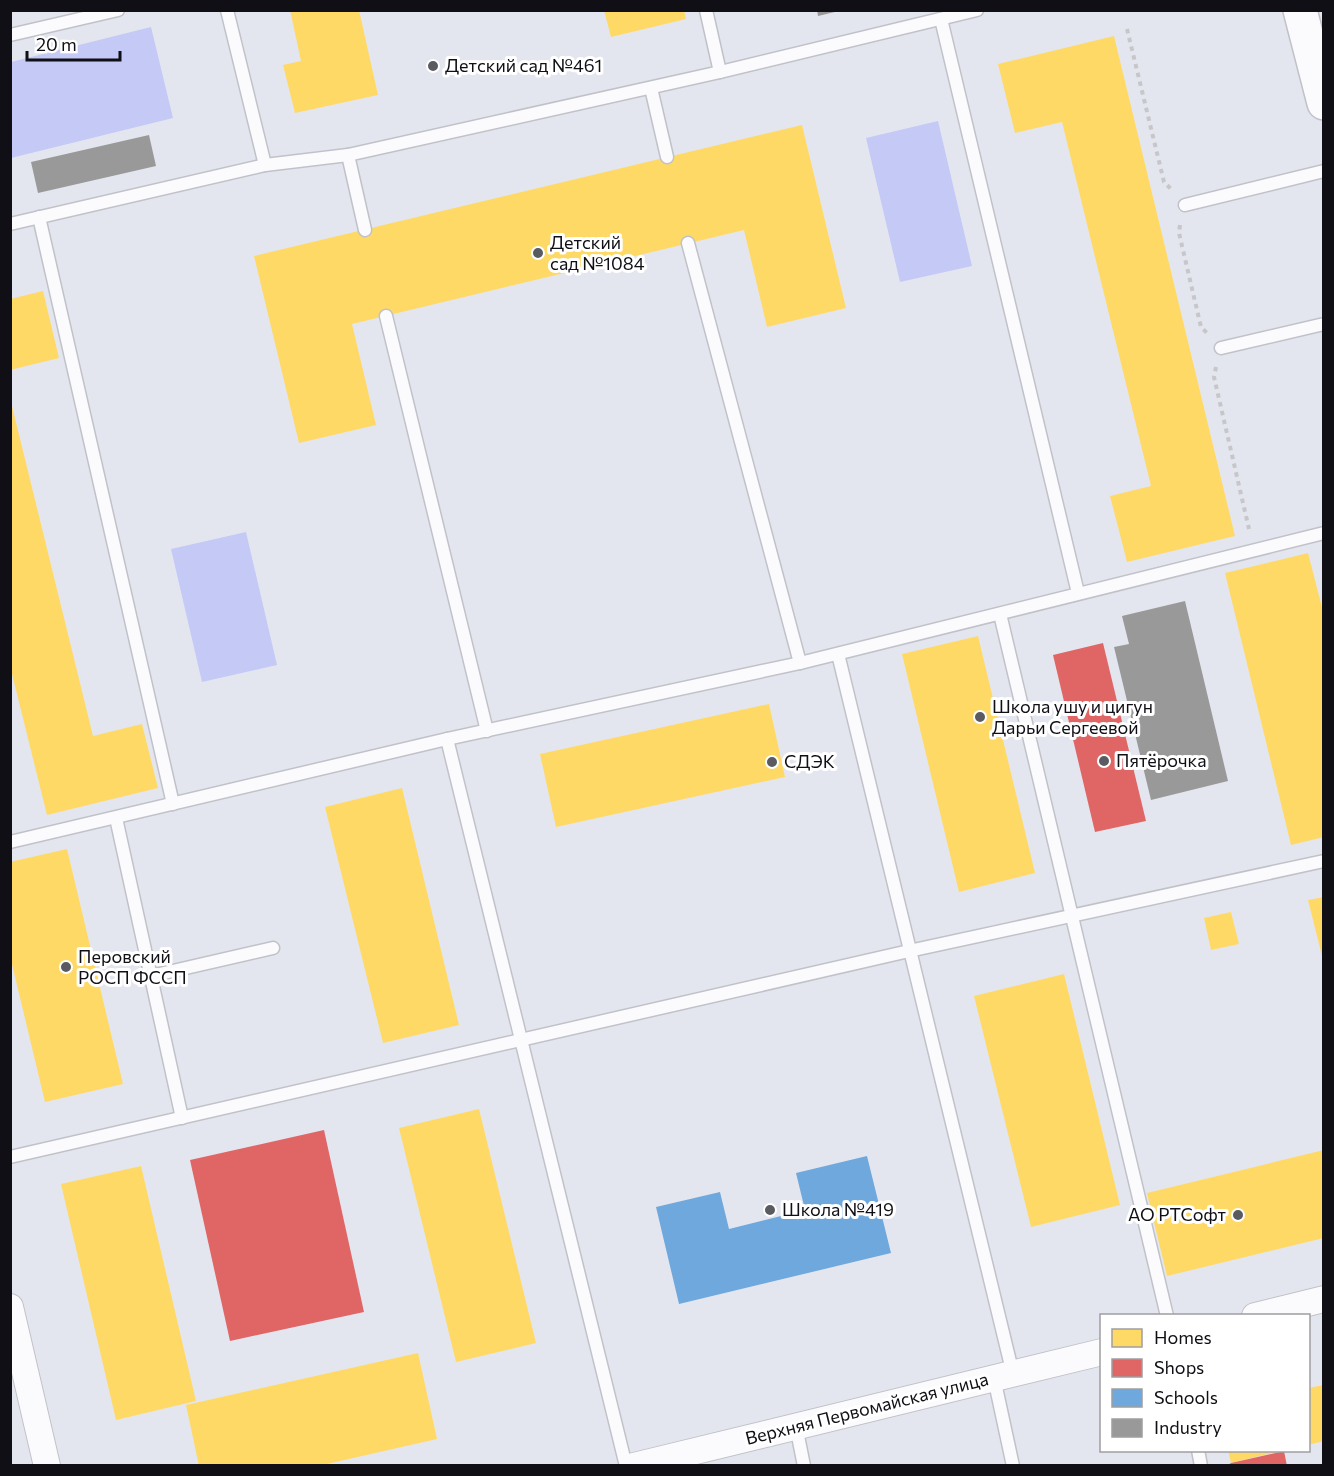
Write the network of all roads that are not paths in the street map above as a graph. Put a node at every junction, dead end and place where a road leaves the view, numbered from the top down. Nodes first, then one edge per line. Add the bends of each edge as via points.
1 (118, 10) edge
2 (227, 10) edge
3 (706, 10) edge
4 (977, 10) edge
5 (1300, 10) edge
6 (941, 19) junction
7 (10, 35) edge
8 (720, 72) junction
9 (651, 88) junction
10 (1323, 98) edge
11 (348, 155) junction
12 (667, 157) dead end
13 (265, 165) junction
14 (1323, 171) edge
15 (1185, 204) road end
16 (39, 217) junction
17 (10, 224) edge
18 (365, 230) dead end
19 (688, 243) dead end
20 (386, 316) dead end
21 (1323, 324) edge
22 (1221, 348) road end
23 (1323, 533) edge
24 (1078, 593) junction
25 (1000, 614) junction
26 (837, 654) junction
27 (800, 663) junction
28 (487, 730) junction
29 (447, 739) junction
30 (173, 804) junction
31 (116, 818) junction
32 (10, 842) edge
33 (1323, 861) edge
34 (1071, 916) junction
35 (273, 948) dead end
36 (909, 951) junction
37 (151, 976) junction
38 (522, 1041) junction
39 (182, 1118) junction
40 (10, 1157) edge
41 (1323, 1299) edge
42 (10, 1307) edge
43 (1167, 1314) edge
44 (1263, 1314) edge
45 (1100, 1352) edge
46 (1003, 1376) junction
47 (796, 1426) junction
48 (646, 1464) edge
49 (47, 1466) edge
50 (626, 1466) edge
51 (804, 1466) edge
52 (1013, 1466) edge

1 - 7 lane
2 - 13 lane
3 - 8 lane
4 - 6 lane
5 - 10 main road
6 - 8 lane
6 - 24 lane
8 - 9 lane
9 - 11 lane
9 - 12 lane
11 - 13 lane
11 - 18 lane
13 - 16 lane
14 - 15 lane
16 - 17 lane
16 - 30 lane
19 - 27 lane
20 - 28 lane
21 - 22 lane
23 - 24 lane
24 - 25 lane
25 - 26 lane
25 - 34 lane
26 - 27 lane
26 - 36 lane
27 - 28 lane
28 - 29 lane
29 - 30 lane
29 - 38 lane
30 - 31 lane
31 - 32 lane
31 - 37 lane
33 - 34 lane
34 - 36 lane
34 - 43 lane
35 - 37 lane
36 - 38 lane
36 - 46 lane
37 - 39 lane
38 - 39 lane
38 - 50 lane
39 - 40 lane
41 - 44 street
42 - 49 street
45 - 46 street, Верхняя Первомайская улица
46 - 47 street, Верхняя Первомайская улица
46 - 52 lane
47 - 48 street, Верхняя Первомайская улица
47 - 51 lane

